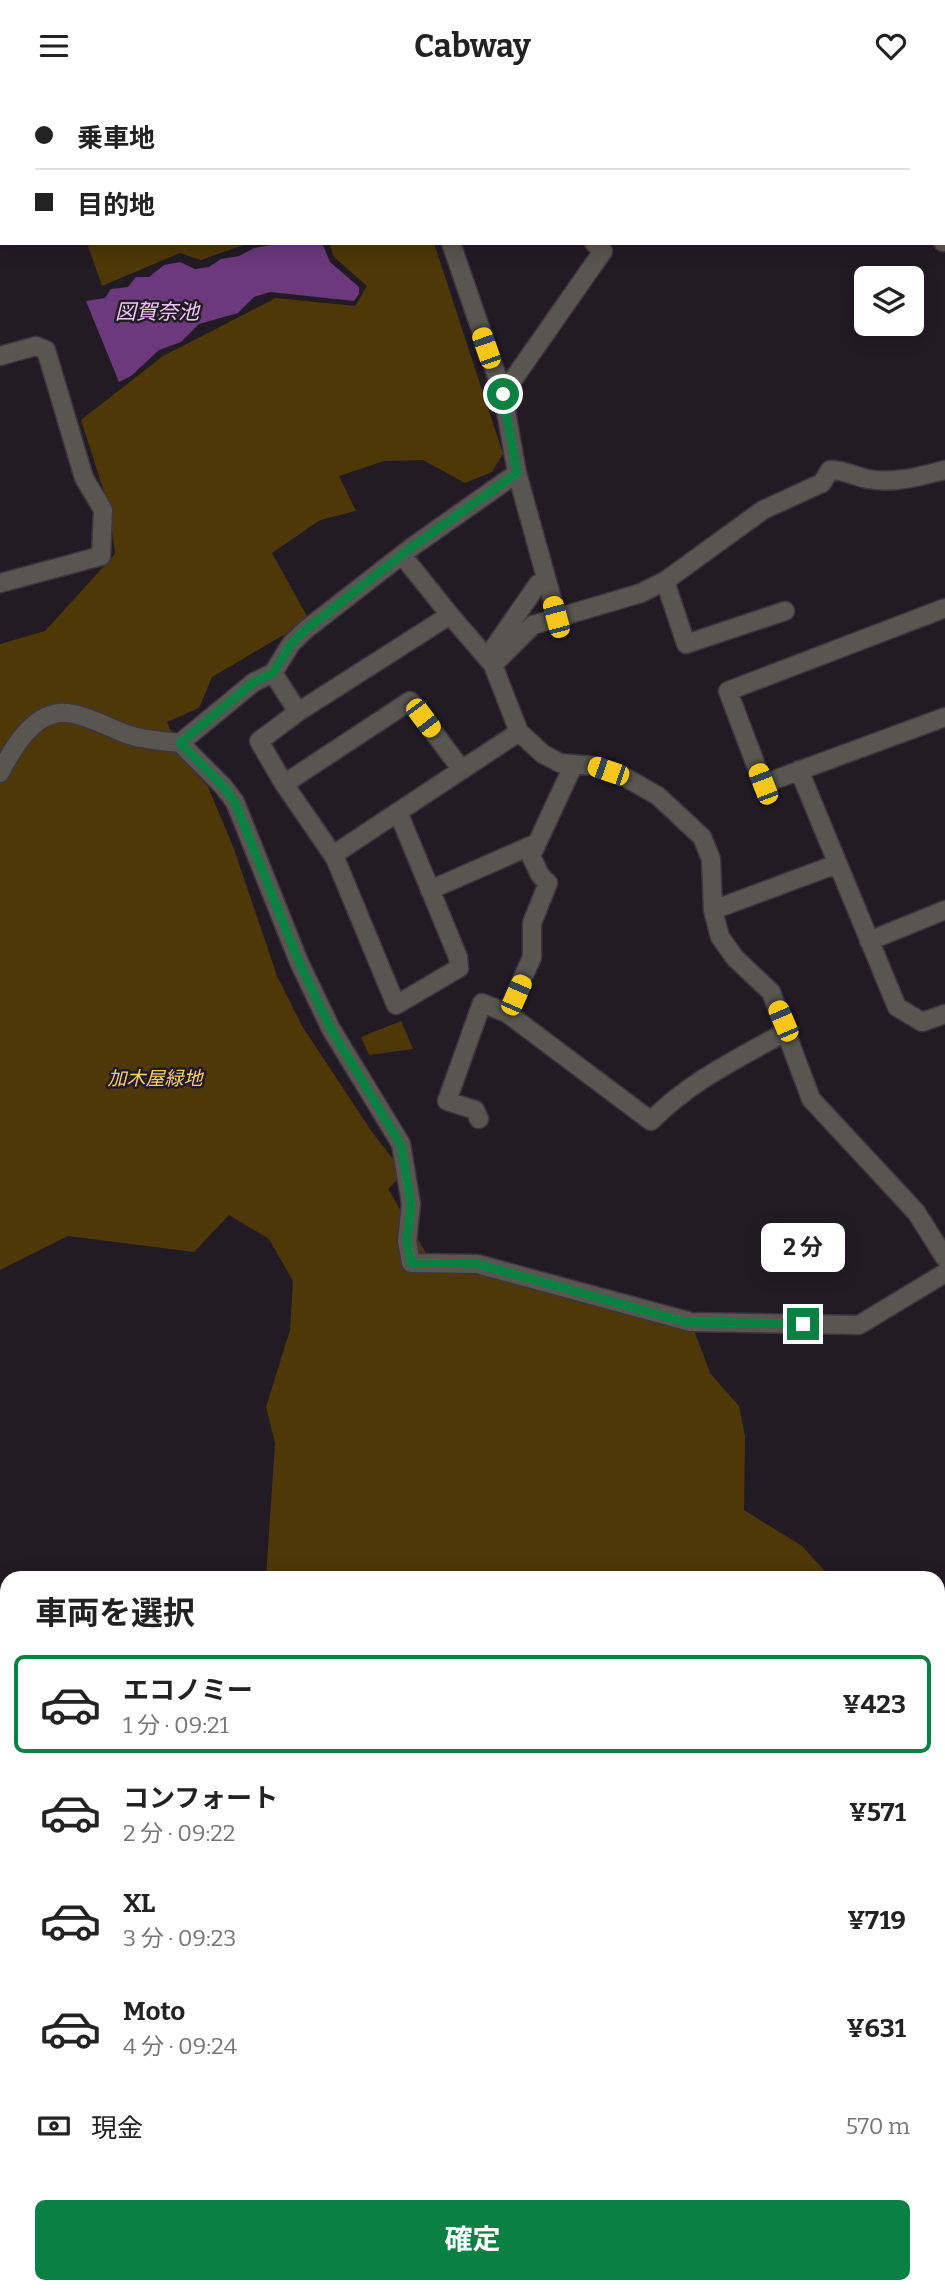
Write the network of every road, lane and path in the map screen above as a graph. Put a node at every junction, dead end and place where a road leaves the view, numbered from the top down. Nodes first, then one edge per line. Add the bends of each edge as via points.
1 (452, 245) edge
2 (598, 245) edge
3 (0, 356) edge
4 (503, 394) junction
5 (945, 470) edge
6 (517, 473) junction
7 (402, 555) junction
8 (665, 581) junction
9 (0, 583) edge
10 (538, 584) dead end
11 (945, 608) edge
12 (785, 611) dead end
13 (450, 615) junction
14 (556, 617) junction
15 (493, 665) junction
16 (273, 673) junction
17 (298, 712) junction
18 (945, 717) edge
19 (519, 733) junction
20 (180, 743) junction
21 (574, 764) junction
22 (462, 770) junction
23 (799, 770) junction
24 (0, 773) edge
25 (284, 784) junction
26 (398, 812) junction
27 (537, 843) junction
28 (333, 855) junction
29 (837, 864) junction
30 (430, 890) junction
31 (713, 910) junction
32 (945, 910) edge
33 (869, 941) junction
34 (507, 1013) junction
35 (945, 1014) edge
36 (787, 1031) junction
37 (479, 1119) dead end
38 (945, 1258) edge
39 (945, 1273) edge

1 - 4 street
2 - 4 street via 603,251
3 - 9 street via 36,346 46,350 84,478 103,510 101,555
4 - 6 street
5 - 8 street via 887,480 830,470 822,484 763,510
6 - 7 street
6 - 14 street
7 - 13 street
7 - 16 street via 304,631
8 - 12 street via 686,645
8 - 14 street via 641,593
10 - 15 street via 493,649
11 - 23 street via 728,691 763,784
13 - 15 street
13 - 17 street
14 - 15 street via 533,625
15 - 19 street
16 - 17 street
16 - 20 street via 254,682
17 - 25 street via 259,741
18 - 23 street
19 - 21 street via 543,754
19 - 22 street
20 - 24 street via 128,734 96,720 58,713 30,727
20 - 39 street via 235,802 331,1029 401,1145 411,1204 407,1241 411,1263 477,1264 685,1322 859,1325
21 - 27 street
21 - 31 street via 593,765 623,776 658,796 702,837 710,859
22 - 25 street via 410,701
22 - 26 street
23 - 29 street
25 - 28 street
26 - 28 street
26 - 30 street
27 - 30 street
27 - 34 street via 531,856 548,883 532,923 532,957
28 - 30 street via 396,1005 459,968
29 - 31 street
29 - 33 street
31 - 36 street via 720,937 771,992
32 - 33 street
33 - 35 street via 897,1007 922,1023
34 - 36 street via 651,1121 703,1078
34 - 37 street via 482,1003 447,1101 475,1110
36 - 38 street via 811,1099 916,1212

